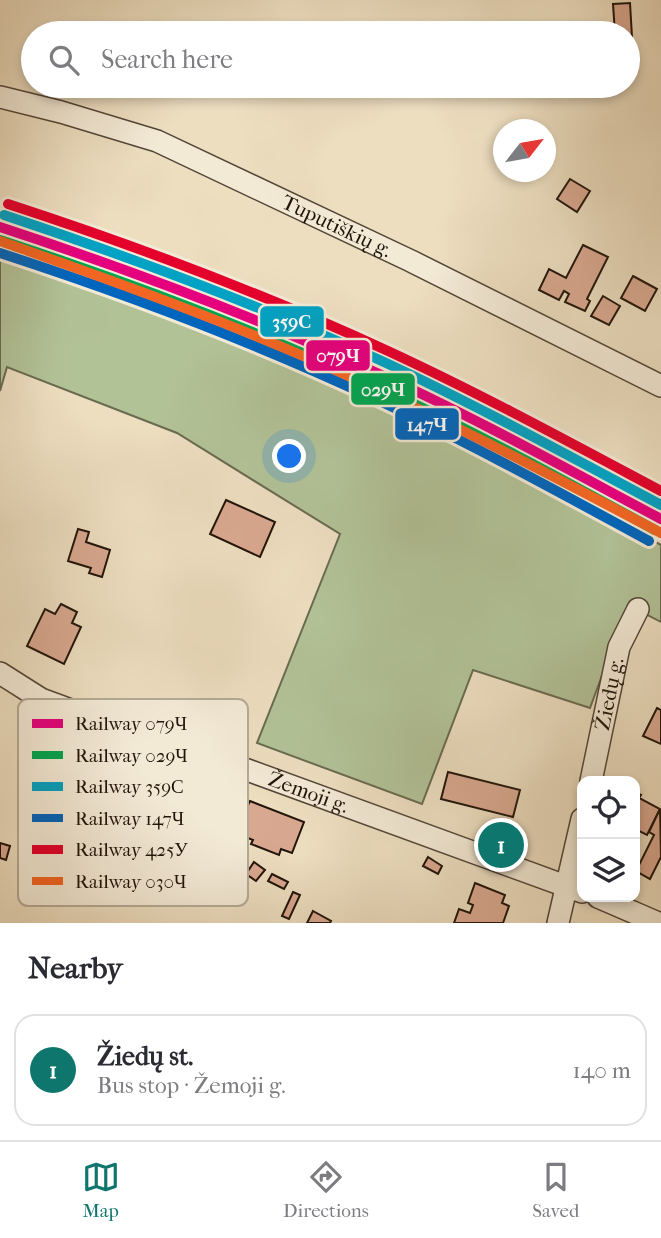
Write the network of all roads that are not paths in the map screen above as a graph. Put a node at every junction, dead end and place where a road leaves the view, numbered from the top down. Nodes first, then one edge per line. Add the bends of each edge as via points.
1 (0, 97) edge
2 (661, 386) edge
3 (638, 608) dead end
4 (0, 673) edge
5 (41, 699) edge
6 (248, 770) edge
7 (592, 776) edge
8 (580, 839) edge
9 (575, 890) edge
10 (610, 902) edge
11 (558, 923) edge
12 (658, 923) edge

1 - 2 street, Tuputiškių g. via 157,141
3 - 7 street, Žiedų g. via 619,647
4 - 5 street, Žemoji g.
6 - 9 street, Žemoji g.
8 - 9 street
9 - 11 street
10 - 12 street

